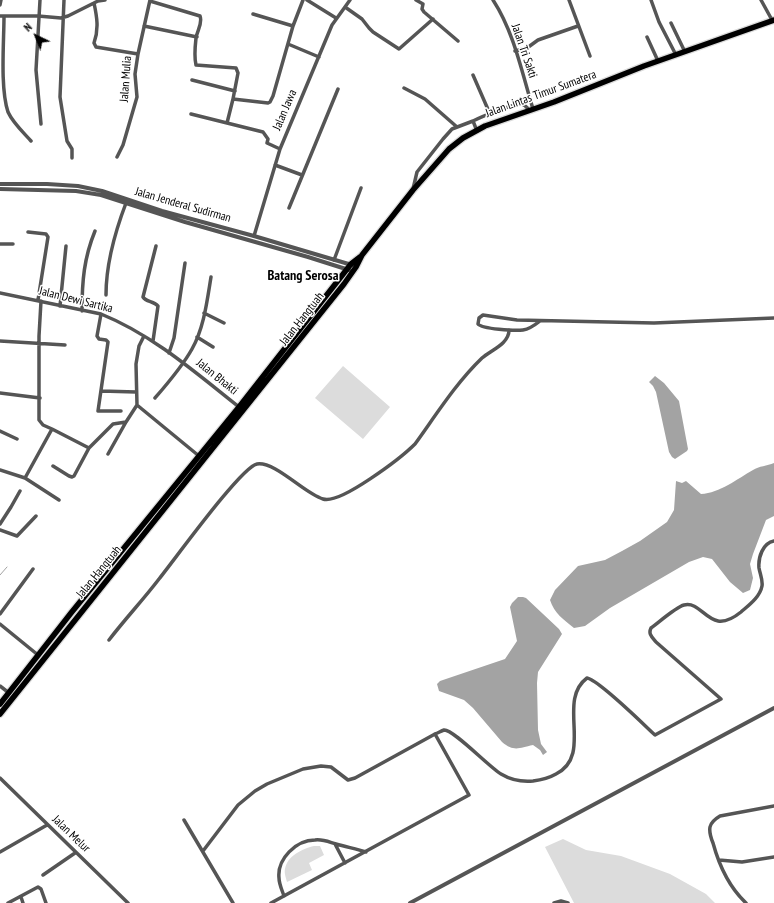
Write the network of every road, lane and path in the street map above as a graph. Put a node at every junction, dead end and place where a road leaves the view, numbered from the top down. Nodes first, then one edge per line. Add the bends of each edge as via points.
1 (1, 0) edge
2 (40, 0) edge
3 (64, 0) edge
4 (105, 0) edge
5 (150, 0) edge
6 (303, 0) edge
7 (307, 0) edge
8 (350, 0) edge
9 (416, 0) edge
10 (499, 0) edge
11 (569, 0) edge
12 (652, 0) edge
13 (760, 0) edge
14 (494, 1) edge
15 (94, 2) junction
16 (0, 5) edge
17 (345, 7) junction
18 (253, 14) dead end
19 (2, 16) edge
20 (38, 16) junction
21 (64, 18) junction
22 (336, 18) junction
23 (433, 19) junction
24 (773, 20) edge
25 (671, 23) dead end
26 (144, 26) junction
27 (293, 26) junction
28 (578, 26) junction
29 (648, 36) dead end
30 (196, 37) junction
31 (458, 41) dead end
32 (288, 44) junction
33 (515, 51) junction
34 (685, 52) junction
35 (138, 54) junction
36 (676, 55) junction
37 (590, 56) dead end
38 (319, 57) junction
39 (658, 61) junction
40 (473, 75) dead end
41 (192, 80) dead end
42 (404, 88) dead end
43 (338, 89) dead end
44 (235, 91) junction
45 (233, 99) junction
46 (531, 110) junction
47 (191, 114) dead end
48 (490, 114) junction
49 (473, 121) junction
50 (226, 123) junction
51 (41, 124) dead end
52 (457, 127) junction
53 (476, 131) junction
54 (31, 141) dead end
55 (280, 149) junction
56 (117, 157) dead end
57 (72, 158) dead end
58 (275, 165) junction
59 (302, 175) junction
60 (0, 184) edge
61 (69, 188) junction
62 (362, 188) dead end
63 (0, 189) edge
64 (413, 190) junction
65 (126, 203) junction
66 (289, 208) dead end
67 (95, 231) dead end
68 (28, 232) dead end
69 (254, 236) junction
70 (274, 242) junction
71 (0, 244) edge
72 (13, 244) dead end
73 (66, 246) dead end
74 (156, 246) dead end
75 (273, 247) junction
76 (362, 255) joint
77 (334, 260) junction
78 (185, 263) dead end
79 (352, 268) junction
80 (211, 278) dead end
81 (0, 293) edge
82 (106, 295) dead end
83 (40, 301) junction
84 (60, 306) junction
85 (82, 311) junction
86 (204, 313) junction
87 (101, 314) junction
88 (774, 318) edge
89 (540, 321) junction
90 (224, 323) dead end
91 (509, 330) junction
92 (144, 336) junction
93 (197, 337) junction
94 (0, 341) edge
95 (153, 341) junction
96 (39, 343) junction
97 (65, 345) dead end
98 (213, 347) dead end
99 (169, 353) junction
100 (184, 363) junction
101 (270, 366) junction
102 (276, 370) junction
103 (101, 391) junction
104 (136, 392) junction
105 (0, 393) edge
106 (40, 398) junction
107 (155, 398) dead end
108 (137, 405) junction
109 (239, 407) junction
110 (121, 411) dead end
111 (126, 422) junction
112 (52, 429) junction
113 (0, 431) edge
114 (17, 439) dead end
115 (89, 448) junction
116 (108, 454) dead end
117 (200, 456) junction
118 (53, 466) dead end
119 (0, 470) edge
120 (24, 478) junction
121 (20, 490) dead end
122 (59, 500) dead end
123 (36, 516) dead end
124 (0, 524) edge
125 (0, 530) edge
126 (774, 541) edge
127 (33, 569) dead end
128 (0, 614) edge
129 (2, 625) edge
130 (65, 627) junction
131 (0, 631) edge
132 (109, 640) dead end
133 (38, 655) junction
134 (0, 686) edge
135 (9, 693) junction
136 (0, 704) edge
137 (774, 708) edge
138 (0, 714) edge
139 (435, 734) junction
140 (0, 778) edge
141 (774, 806) edge
142 (184, 820) dead end
143 (47, 824) junction
144 (335, 844) junction
145 (203, 851) junction
146 (0, 852) edge
147 (366, 852) junction
148 (75, 853) junction
149 (774, 857) edge
150 (719, 860) junction
151 (346, 863) junction
152 (43, 875) dead end
153 (284, 896) junction
154 (21, 897) junction
155 (8, 903) edge
156 (23, 903) edge
157 (46, 903) edge
158 (128, 903) edge
159 (233, 903) edge
160 (271, 903) edge
161 (410, 903) edge
162 (554, 903) edge
163 (568, 903) edge
164 (746, 903) edge

1 - 16 street
2 - 20 street
3 - 21 street
4 - 15 street
5 - 26 street, Jalan Mulia
5 - 30 street via 200,16 202,19
6 - 27 street
7 - 22 street
8 - 17 street, Jalan Jawa
9 - 23 street via 422,3 423,11
10 - 14 street
11 - 28 street
12 - 36 street
13 - 24 street
14 - 33 street, Jalan Tri Sakti
15 - 21 street
15 - 35 street via 98,21 94,43 96,47
17 - 22 street, Jalan Jawa
17 - 23 street via 362,19 373,32 399,49
18 - 27 street
19 - 20 street
19 - 54 street via 5,98 10,116
20 - 21 street
20 - 51 street via 36,70
21 - 57 street via 60,97
22 - 38 street, Jalan Jawa
23 - 31 street
24 - 34 highway, Jalan Lintas Timur Sumatera
25 - 34 street
26 - 30 street
26 - 35 street, Jalan Mulia
27 - 32 street
28 - 33 street
28 - 37 street
29 - 39 street
30 - 44 street via 196,65 236,68 238,73
32 - 38 street
32 - 45 street via 268,104
33 - 46 street, Jalan Tri Sakti
34 - 36 highway, Jalan Lintas Timur Sumatera
35 - 56 street, Jalan Mulia via 137,97 124,145
36 - 39 highway, Jalan Lintas Timur Sumatera
38 - 55 street, Jalan Jawa
39 - 46 highway, Jalan Lintas Timur Sumatera
40 - 48 street
41 - 44 street
42 - 52 street via 425,99
43 - 59 street
44 - 45 street
45 - 50 street
46 - 48 street via 520,104
46 - 53 highway, Jalan Lintas Timur Sumatera
47 - 50 street
48 - 49 street
49 - 52 street
49 - 53 street
50 - 55 street via 263,132 268,139 267,143
52 - 64 street via 443,139 417,172
53 - 64 highway, Jalan Lintas Timur Sumatera via 448,149
55 - 58 street, Jalan Jawa
58 - 59 street
58 - 69 street, Jalan Jawa
59 - 66 street
60 - 61 street, Jalan Jenderal Sudirman via 47,184
61 - 63 street, Jalan Jenderal Sudirman
61 - 65 street, Jalan Jenderal Sudirman
61 - 69 street, Jalan Jenderal Sudirman via 102,192
62 - 77 street
64 - 76 highway, Jalan Lintas Timur Sumatera
65 - 75 street, Jalan Jenderal Sudirman
65 - 82 street via 115,232
67 - 85 street via 88,248 82,281
68 - 83 street via 46,234 48,237
69 - 70 street, Jalan Jenderal Sudirman
70 - 75 street
70 - 77 street, Jalan Jenderal Sudirman
71 - 72 street
73 - 84 street
74 - 95 street via 143,296 158,306
75 - 79 street, Jalan Jenderal Sudirman
76 - 79 highway, Jalan Hangtuah
77 - 79 street, Jalan Jenderal Sudirman
78 - 99 street via 174,338
79 - 101 highway, Jalan Hangtuah
79 - 102 highway, Jalan Hangtuah
80 - 86 street
81 - 83 street, Jalan Dewi Sartika
83 - 84 street, Jalan Dewi Sartika
83 - 96 street
84 - 85 street, Jalan Dewi Sartika
85 - 87 street, Jalan Dewi Sartika
86 - 90 street
86 - 93 street
87 - 92 street, Jalan Dewi Sartika
87 - 103 street via 97,336 99,339 108,340
88 - 89 street via 654,324
89 - 91 street via 524,330
89 - 91 street via 483,315 478,320 479,326 482,327
91 - 132 street via 506,341 482,359 458,386 415,444 392,464 348,492 331,500 322,499 268,466 252,466 201,524
92 - 95 street, Jalan Dewi Sartika
92 - 104 street via 139,346 136,364
93 - 98 street
93 - 100 street
94 - 96 street
95 - 99 street, Jalan Dewi Sartika
96 - 97 street
96 - 106 street
99 - 100 street, Jalan Dewi Sartika
100 - 107 street
100 - 109 street, Jalan Bhakti
101 - 102 highway
101 - 109 highway, Jalan Hangtuah
102 - 130 highway, Jalan Hangtuah
103 - 104 street
103 - 110 street via 99,412
104 - 108 street
105 - 106 street
106 - 112 street via 39,422
108 - 111 street
108 - 117 street
109 - 117 highway, Jalan Hangtuah
111 - 115 street via 113,424
111 - 116 street
112 - 115 street
112 - 120 street
113 - 114 street
115 - 118 street via 74,476 69,476
117 - 130 highway, Jalan Hangtuah
119 - 120 street
120 - 122 street
121 - 124 street
123 - 125 street via 17,536
126 - 139 street via 764,548 760,556 762,586 759,595 740,612 728,620 713,620 696,607 684,605 649,632 656,642 721,699 655,735 600,686 587,678 576,696 573,756 561,771 537,781 521,781 506,777 449,732 444,730
127 - 128 street
129 - 131 street
129 - 133 street
130 - 133 highway, Jalan Hangtuah
130 - 138 highway, Jalan Hangtuah
133 - 135 highway, Jalan Hangtuah
134 - 135 street
135 - 136 highway, Jalan Hangtuah
137 - 161 street
139 - 145 street via 355,778 348,780 331,767 321,766 267,784 238,805
139 - 147 street via 468,795
140 - 143 street, Jalan Melur
141 - 150 street via 715,818 710,826 710,832
142 - 145 street
143 - 146 street
143 - 148 street, Jalan Melur
144 - 147 street
144 - 151 street
144 - 153 street via 314,839 291,850 279,869 278,878
145 - 159 street
147 - 151 street
148 - 152 street
148 - 158 street, Jalan Melur
149 - 150 street via 742,862
150 - 164 street via 730,883
151 - 153 street
153 - 160 street
154 - 155 street
154 - 156 street
154 - 157 street via 38,888 41,889
162 - 163 street

